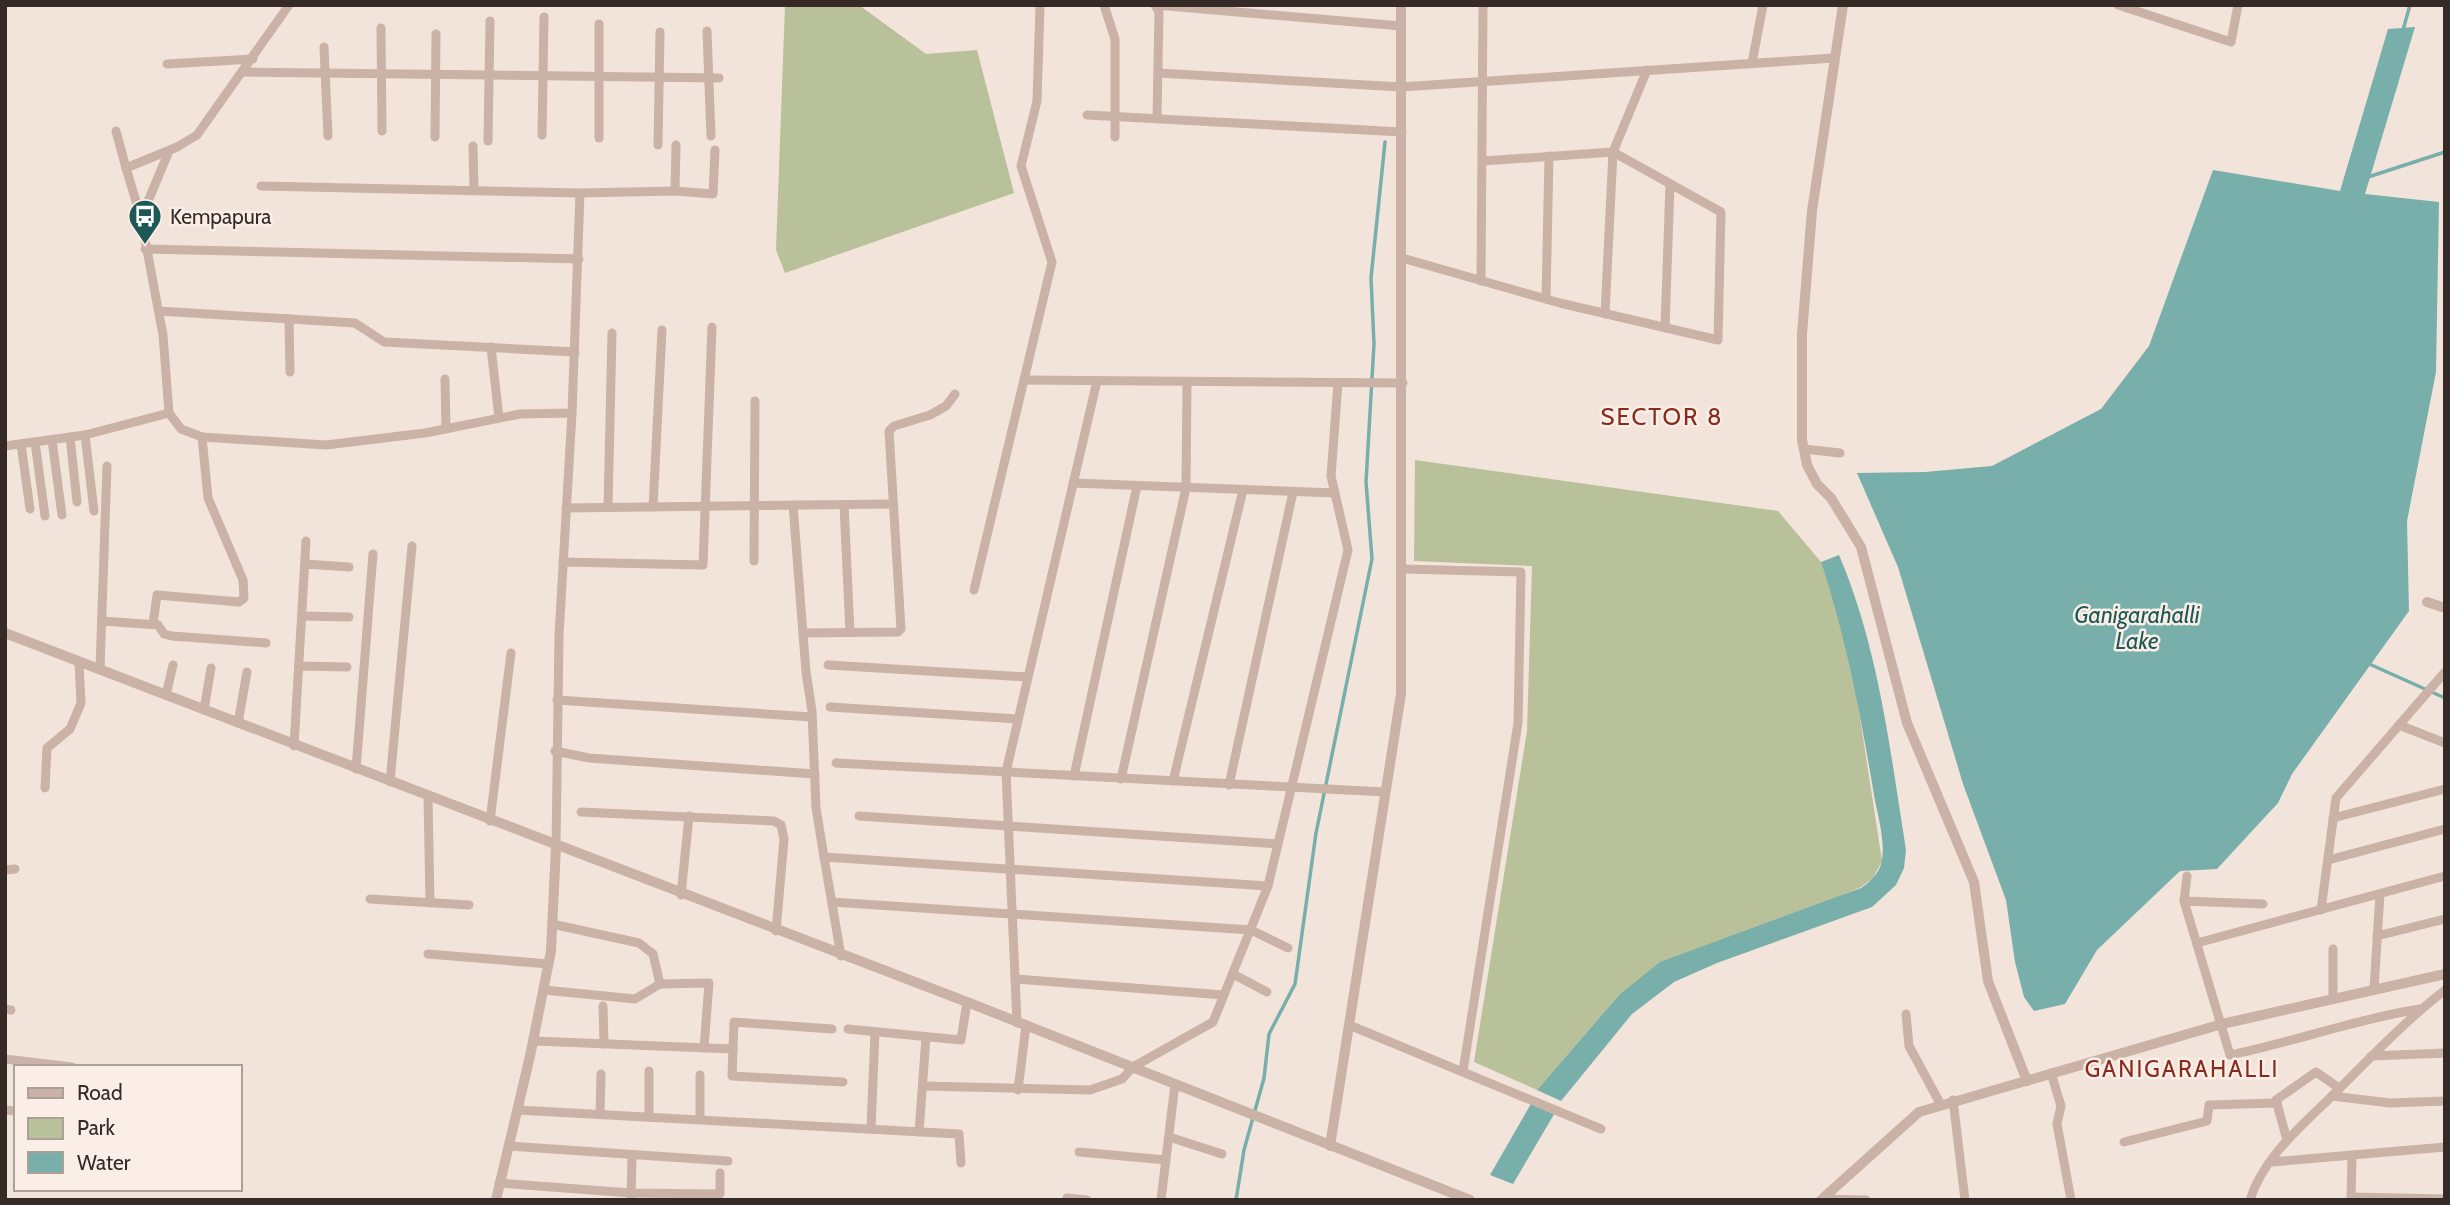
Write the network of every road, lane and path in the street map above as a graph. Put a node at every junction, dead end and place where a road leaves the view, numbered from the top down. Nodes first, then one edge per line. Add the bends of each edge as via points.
1 (289, 5) edge
2 (1040, 5) edge
3 (1104, 5) edge
4 (1155, 5) edge
5 (1401, 5) edge
6 (1483, 5) edge
7 (1763, 5) edge
8 (1843, 5) edge
9 (2118, 5) edge
10 (2238, 5) edge
11 (544, 17) dead end
12 (490, 21) dead end
13 (599, 24) dead end
14 (1401, 26) junction
15 (381, 28) dead end
16 (707, 31) dead end
17 (660, 32) dead end
18 (436, 34) dead end
19 (324, 47) dead end
20 (1834, 58) junction
21 (253, 59) junction
22 (1752, 63) junction
23 (167, 64) dead end
24 (1647, 70) junction
25 (243, 72) junction
26 (326, 73) junction
27 (1158, 73) junction
28 (382, 74) junction
29 (436, 74) junction
30 (489, 75) junction
31 (542, 76) junction
32 (598, 76) junction
33 (659, 77) junction
34 (713, 78) junction
35 (1485, 81) junction
36 (1401, 87) junction
37 (1087, 115) dead end
38 (1115, 116) junction
39 (1157, 118) junction
40 (116, 131) dead end
41 (382, 131) dead end
42 (1402, 132) junction
43 (328, 135) dead end
44 (542, 135) dead end
45 (711, 136) dead end
46 (435, 137) dead end
47 (1115, 137) dead end
48 (598, 138) dead end
49 (488, 141) dead end
50 (658, 145) dead end
51 (676, 145) dead end
52 (473, 146) dead end
53 (715, 150) dead end
54 (169, 151) junction
55 (1613, 152) junction
56 (1549, 156) junction
57 (1483, 161) junction
58 (126, 168) junction
59 (1670, 184) junction
60 (261, 186) dead end
61 (474, 190) junction
62 (675, 191) junction
63 (580, 193) junction
64 (141, 218) junction
65 (145, 249) junction
66 (1402, 258) junction
67 (579, 260) junction
68 (1480, 281) junction
69 (1546, 299) junction
70 (159, 311) junction
71 (1605, 314) junction
72 (289, 319) junction
73 (712, 327) dead end
74 (1665, 328) junction
75 (662, 330) dead end
76 (612, 333) dead end
77 (491, 347) junction
78 (575, 352) junction
79 (290, 372) dead end
80 (445, 379) dead end
81 (1024, 380) junction
82 (1097, 381) junction
83 (1187, 382) junction
84 (1338, 383) junction
85 (1403, 383) junction
86 (955, 394) dead end
87 (755, 401) dead end
88 (169, 413) junction
89 (572, 413) junction
90 (499, 418) junction
91 (446, 429) junction
92 (85, 435) junction
93 (69, 437) junction
94 (202, 438) junction
95 (52, 440) junction
96 (35, 442) junction
97 (21, 444) junction
98 (5, 446) edge
99 (1804, 449) junction
100 (1840, 453) dead end
101 (107, 466) dead end
102 (1073, 483) junction
103 (1137, 486) junction
104 (1186, 488) junction
105 (1243, 490) junction
106 (1293, 492) junction
107 (1335, 493) junction
108 (77, 502) dead end
109 (893, 504) junction
110 (793, 505) junction
111 (844, 505) junction
112 (704, 506) junction
113 (754, 506) junction
114 (608, 507) junction
115 (653, 507) junction
116 (566, 508) junction
117 (30, 509) dead end
118 (94, 510) dead end
119 (62, 515) dead end
120 (45, 516) dead end
121 (306, 541) dead end
122 (412, 546) dead end
123 (373, 554) dead end
124 (754, 561) dead end
125 (563, 562) junction
126 (305, 564) junction
127 (349, 567) dead end
128 (1402, 569) junction
129 (974, 590) dead end
130 (2427, 602) dead end
131 (2445, 608) edge
132 (302, 616) junction
133 (349, 617) dead end
134 (102, 621) junction
135 (153, 624) junction
136 (850, 632) junction
137 (803, 633) junction
138 (5, 634) edge
139 (267, 643) dead end
140 (511, 653) dead end
141 (79, 662) junction
142 (173, 665) dead end
143 (828, 665) dead end
144 (299, 666) junction
145 (347, 667) dead end
146 (211, 668) dead end
147 (100, 669) junction
148 (247, 672) dead end
149 (2445, 672) edge
150 (1028, 677) junction
151 (166, 695) junction
152 (557, 700) junction
153 (830, 707) dead end
154 (204, 710) junction
155 (812, 717) junction
156 (1018, 719) junction
157 (238, 723) junction
158 (2399, 725) junction
159 (2445, 743) edge
160 (294, 746) junction
161 (555, 751) junction
162 (836, 763) dead end
163 (356, 769) junction
164 (1006, 772) junction
165 (815, 774) junction
166 (1074, 776) junction
167 (1121, 779) junction
168 (390, 782) junction
169 (1173, 782) junction
170 (1229, 785) junction
171 (45, 788) dead end
172 (1292, 788) junction
173 (2445, 789) edge
174 (1385, 792) junction
175 (428, 797) junction
176 (581, 812) dead end
177 (689, 816) junction
178 (859, 816) dead end
179 (2333, 818) junction
180 (490, 821) junction
181 (1009, 827) junction
182 (2445, 829) edge
183 (1278, 844) junction
184 (556, 847) junction
185 (824, 857) junction
186 (2328, 860) junction
187 (1011, 869) junction
188 (2187, 876) dead end
189 (2445, 876) edge
190 (1269, 886) junction
191 (2380, 894) junction
192 (681, 895) junction
193 (370, 898) dead end
194 (2183, 901) junction
195 (832, 902) junction
196 (430, 903) junction
197 (2263, 904) dead end
198 (468, 905) dead end
199 (2321, 910) junction
200 (1012, 914) junction
201 (2445, 919) edge
202 (552, 924) junction
203 (1251, 930) junction
204 (776, 931) junction
205 (2377, 936) junction
206 (2197, 943) junction
207 (1288, 948) dead end
208 (2333, 949) dead end
209 (428, 954) dead end
210 (841, 956) junction
211 (549, 964) junction
212 (1233, 974) junction
213 (2445, 974) edge
214 (1015, 979) junction
215 (660, 984) junction
216 (2374, 989) junction
217 (544, 990) junction
218 (2445, 990) edge
219 (1266, 992) dead end
220 (1224, 996) junction
221 (2333, 999) junction
222 (967, 1002) junction
223 (603, 1006) dead end
224 (2420, 1009) junction
225 (1906, 1014) dead end
226 (1021, 1024) junction
227 (2222, 1024) junction
228 (1349, 1025) junction
229 (832, 1029) dead end
230 (848, 1030) dead end
231 (875, 1032) junction
232 (926, 1037) junction
233 (534, 1041) junction
234 (604, 1044) junction
235 (704, 1048) junction
236 (733, 1049) junction
237 (2445, 1053) edge
238 (2371, 1056) junction
239 (5, 1059) edge
240 (55, 1065) edge
241 (1133, 1067) junction
242 (649, 1071) dead end
243 (1463, 1071) junction
244 (2051, 1073) junction
245 (601, 1074) dead end
246 (700, 1075) dead end
247 (2027, 1081) junction
248 (843, 1082) dead end
249 (1175, 1084) junction
250 (923, 1086) junction
251 (1018, 1090) junction
252 (2336, 1092) junction
253 (1954, 1100) junction
254 (2445, 1101) edge
255 (2277, 1103) junction
256 (1941, 1105) junction
257 (517, 1110) junction
258 (600, 1114) junction
259 (649, 1116) junction
260 (699, 1119) junction
261 (871, 1128) junction
262 (1601, 1129) dead end
263 (919, 1132) junction
264 (1168, 1137) junction
265 (2287, 1140) junction
266 (2124, 1142) dead end
267 (508, 1146) junction
268 (1330, 1146) junction
269 (2445, 1147) edge
270 (1079, 1152) dead end
271 (1222, 1154) dead end
272 (2352, 1155) junction
273 (632, 1156) junction
274 (1166, 1160) junction
275 (728, 1161) dead end
276 (2272, 1161) junction
277 (961, 1163) dead end
278 (720, 1173) dead end
279 (499, 1183) junction
280 (631, 1196) edge
281 (1067, 1198) edge
282 (2351, 1198) edge
283 (1821, 1199) edge
284 (2445, 1199) edge
285 (496, 1200) edge
286 (1087, 1200) edge
287 (1161, 1200) edge
288 (1470, 1200) edge
289 (1866, 1200) edge
290 (1965, 1200) edge
291 (2071, 1200) edge
292 (2250, 1200) edge

1 - 21 street
2 - 81 street via 1037,101 1021,166 1052,262
3 - 38 street via 1115,39
4 - 14 street
4 - 27 street
5 - 14 street
6 - 35 street
7 - 22 street
8 - 20 street
9 - 10 street via 2231,42
11 - 31 street
12 - 30 street
13 - 32 street
14 - 36 street
15 - 28 street
16 - 34 street
17 - 33 street
18 - 29 street
19 - 26 street
20 - 22 street
20 - 99 street via 1812,211 1802,334
21 - 23 street
21 - 25 street
22 - 24 street
24 - 35 street
24 - 55 street
25 - 26 street
25 - 54 street via 197,135
26 - 28 street
26 - 43 street
27 - 36 street
27 - 39 street
28 - 29 street
28 - 41 street
29 - 30 street
29 - 46 street
30 - 31 street
30 - 49 street
31 - 32 street
31 - 44 street
32 - 33 street
32 - 48 street
33 - 34 street
33 - 50 street
34 - 45 street
35 - 36 street
35 - 57 street
36 - 42 street
37 - 38 street
38 - 39 street
38 - 47 street
39 - 42 street
40 - 58 street
42 - 66 street
51 - 62 street
52 - 61 street
53 - 62 street via 713,194
54 - 58 street
54 - 64 street
55 - 56 street
55 - 59 street
55 - 71 street
56 - 57 street
56 - 69 street
57 - 68 street
58 - 64 street
59 - 74 street
59 - 74 street via 1721,212 1718,340
60 - 61 street
61 - 63 street
62 - 63 street
63 - 67 street
64 - 65 street
65 - 67 street
65 - 70 street
66 - 68 street
66 - 85 street
67 - 78 street
68 - 69 street
69 - 71 street
70 - 72 street
70 - 88 street
71 - 74 street
72 - 77 street via 355,323 384,342
72 - 79 street
73 - 112 street
75 - 115 street
76 - 114 street
77 - 78 street
77 - 90 street
78 - 89 street
80 - 91 street
81 - 82 street
81 - 129 street
82 - 83 street
82 - 102 street
83 - 84 street
83 - 104 street
84 - 85 street
84 - 107 street via 1331,476
85 - 128 street
86 - 109 street via 930,415 889,431
87 - 113 street
88 - 92 street
88 - 94 street via 181,429
89 - 90 street
89 - 116 street
90 - 91 street
91 - 94 street via 326,445
92 - 93 street
92 - 118 street
93 - 95 street
93 - 108 street
94 - 135 street via 208,498 243,580 244,598 240,602 161,594 155,598
95 - 96 street
95 - 119 street
96 - 97 street
96 - 120 street
97 - 98 street
97 - 117 street
99 - 100 street
99 - 247 street via 1817,484 1861,547 1907,723 1974,882 1988,981
101 - 134 street
102 - 103 street
102 - 150 street
103 - 104 street
103 - 166 street
104 - 105 street
104 - 167 street
105 - 106 street
105 - 169 street
106 - 107 street
106 - 170 street
107 - 172 street via 1348,550
109 - 111 street
109 - 136 street via 903,624 898,632
110 - 111 street
110 - 113 street
110 - 137 street
111 - 136 street
112 - 113 street
112 - 115 street
112 - 125 street via 703,565
113 - 124 street
114 - 115 street
114 - 116 street
116 - 125 street
121 - 126 street
122 - 168 street
123 - 163 street
125 - 152 street
126 - 127 street
126 - 132 street
128 - 174 street via 1401,694
128 - 243 street via 1521,572 1518,723
130 - 131 street
132 - 133 street
132 - 144 street
134 - 135 street
134 - 147 street
135 - 139 street via 167,635
136 - 137 street
137 - 155 street
138 - 141 street
140 - 180 street
141 - 147 street
141 - 171 street via 81,703 70,729 47,748
142 - 151 street
143 - 150 street
144 - 145 street
144 - 160 street
146 - 154 street
147 - 151 street
148 - 157 street
149 - 158 street
150 - 156 street
151 - 154 street
152 - 155 street
152 - 161 street
153 - 156 street
154 - 157 street
155 - 165 street
156 - 164 street
157 - 160 street
158 - 159 street
158 - 179 street via 2336,799
160 - 163 street
161 - 165 street via 589,758
161 - 184 street
162 - 164 street
163 - 168 street
164 - 166 street
164 - 181 street
165 - 185 street
166 - 167 street
167 - 169 street
168 - 175 street
169 - 170 street
170 - 172 street
172 - 174 street
172 - 183 street
173 - 179 street
174 - 228 street
175 - 180 street
175 - 196 street
176 - 177 street
177 - 192 street
177 - 204 street via 781,825 785,839
178 - 181 street
179 - 186 street
180 - 184 street
181 - 183 street
181 - 187 street
182 - 186 street
183 - 190 street
184 - 192 street
184 - 202 street
185 - 187 street
185 - 195 street
186 - 199 street
187 - 190 street
187 - 200 street
188 - 194 street
189 - 191 street
190 - 203 street
191 - 199 street
191 - 205 street
192 - 204 street
193 - 196 street
194 - 197 street
194 - 206 street
195 - 200 street
195 - 210 street
196 - 198 street
199 - 206 street
200 - 203 street
200 - 214 street
201 - 205 street
202 - 211 street
202 - 215 street via 639,943 653,954
203 - 207 street
203 - 212 street
204 - 210 street
205 - 216 street
206 - 227 street
208 - 221 street
209 - 211 street
210 - 222 street
211 - 217 street
212 - 219 street
212 - 220 street
213 - 216 street
214 - 220 street
214 - 226 street
215 - 217 street via 635,999
215 - 235 street via 709,984
216 - 221 street
217 - 233 street
218 - 224 street
220 - 241 street via 1213,1022
221 - 227 street
222 - 226 street
222 - 232 street via 961,1041
223 - 234 street
224 - 227 street via 2230,1055
224 - 238 street
225 - 256 street via 1909,1046
226 - 241 street
226 - 251 street
227 - 244 street
228 - 243 street
228 - 268 street
229 - 236 street via 734,1023
230 - 231 street
231 - 232 street
231 - 261 street
232 - 250 street
233 - 234 street
233 - 257 street
234 - 235 street
235 - 236 street
236 - 248 street via 732,1076
237 - 238 street
238 - 252 street
239 - 240 street
241 - 249 street
241 - 251 street via 1122,1079 1100,1088
242 - 259 street
243 - 262 street
244 - 247 street
244 - 291 street via 2061,1106 2057,1124
245 - 258 street
246 - 260 street
247 - 253 street
249 - 264 street
249 - 268 street
250 - 251 street
250 - 263 street
252 - 254 street via 2390,1103
252 - 255 street via 2316,1072
252 - 265 street
253 - 256 street
253 - 290 street
255 - 265 street
255 - 266 street via 2209,1105 2207,1121
256 - 283 street via 1919,1112
257 - 258 street
257 - 267 street
258 - 259 street
259 - 260 street
260 - 261 street
261 - 263 street
263 - 277 street via 959,1134
264 - 271 street
264 - 274 street
265 - 276 street
267 - 273 street
267 - 279 street
268 - 288 street
269 - 272 street
270 - 274 street
272 - 276 street
272 - 282 street
273 - 275 street
273 - 280 street
274 - 287 street
276 - 292 street
278 - 280 street via 720,1194
279 - 280 street
279 - 285 street
281 - 286 street
282 - 284 street
283 - 289 street

